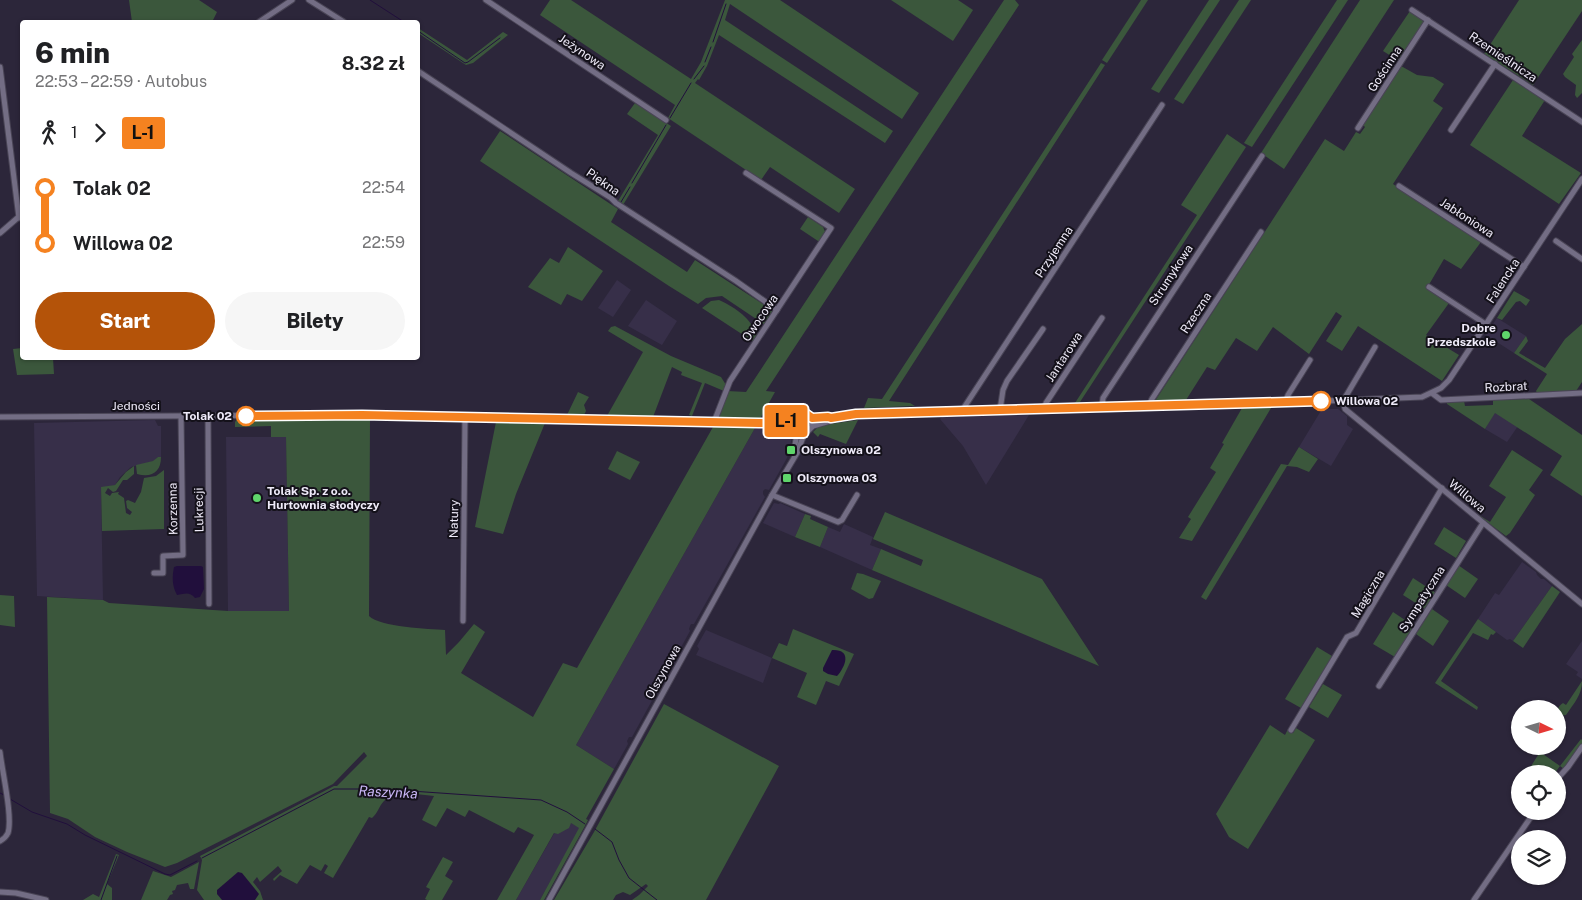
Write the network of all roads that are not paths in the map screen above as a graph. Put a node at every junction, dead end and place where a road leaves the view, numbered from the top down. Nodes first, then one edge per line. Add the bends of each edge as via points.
1 (292, 0) edge
2 (309, 0) edge
3 (486, 0) edge
4 (1412, 10) dead end
5 (262, 20) edge
6 (341, 20) edge
7 (1428, 20) junction
8 (1495, 64) junction
9 (0, 68) edge
10 (420, 72) edge
11 (1162, 105) dead end
12 (666, 120) dead end
13 (1582, 122) edge
14 (1358, 128) dead end
15 (1451, 130) dead end
16 (1262, 156) dead end
17 (746, 173) dead end
18 (1582, 179) edge
19 (1399, 186) dead end
20 (20, 209) edge
21 (20, 217) edge
22 (1261, 232) dead end
23 (0, 233) edge
24 (1556, 241) dead end
25 (1582, 259) edge
26 (1524, 267) junction
27 (1429, 287) dead end
28 (777, 310) junction
29 (1102, 318) dead end
30 (1487, 325) junction
31 (1043, 329) dead end
32 (1376, 347) dead end
33 (1310, 360) dead end
34 (1582, 393) edge
35 (1433, 394) junction
36 (1343, 401) junction
37 (1286, 402) junction
38 (1149, 406) junction
39 (1102, 407) junction
40 (1045, 409) junction
41 (1000, 410) junction
42 (962, 411) junction
43 (181, 416) junction
44 (208, 416) junction
45 (0, 417) edge
46 (465, 417) junction
47 (796, 418) junction
48 (812, 418) junction
49 (831, 418) junction
50 (714, 422) junction
51 (776, 423) junction
52 (813, 426) junction
53 (797, 428) junction
54 (805, 432) junction
55 (795, 454) junction
56 (1442, 488) junction
57 (772, 495) junction
58 (857, 495) dead end
59 (1483, 523) junction
60 (154, 573) dead end
61 (209, 604) dead end
62 (1582, 604) edge
63 (463, 621) dead end
64 (1379, 686) dead end
65 (1291, 730) dead end
66 (1582, 747) edge
67 (0, 752) edge
68 (1566, 769) edge
69 (1529, 820) edge
70 (0, 842) edge
71 (0, 892) edge
72 (46, 900) edge
73 (549, 900) edge
74 (1474, 900) edge

1 - 5 street
2 - 6 street
3 - 12 street, Jeżynowa
4 - 7 street, Rzemieślnicza
7 - 8 street, Rzemieślnicza
7 - 14 street, Gościnna
8 - 13 street, Rzemieślnicza
8 - 15 street
9 - 20 street
10 - 28 street, Piękna
11 - 42 street, Przyjemna
16 - 39 street, Strumykowa via 1103,398
17 - 28 street, Owocowa via 831,228
18 - 26 street, Falencka
19 - 26 street, Jabłoniowa
21 - 23 street
22 - 38 street, Rzeczna
24 - 25 street
26 - 30 street, Falencka
27 - 30 street
28 - 50 street, Owocowa via 730,381
29 - 40 street, Jantarowa
30 - 35 street, Falencka via 1449,380
31 - 41 street via 1003,390
32 - 36 street
33 - 37 street
34 - 35 street, Rozbrat via 1441,400
35 - 36 street via 1410,399
36 - 37 street
36 - 56 street, Willowa via 1345,409
37 - 38 street
38 - 39 street
39 - 40 street
40 - 41 street
41 - 42 street
42 - 49 street
43 - 44 street, Jedności
43 - 45 street, Jedności
43 - 60 street, Korzenna via 184,555 163,556 163,573
44 - 46 street, Jedności
44 - 61 street, Lukrecji
46 - 50 street, Jedności
46 - 63 street, Natury
47 - 48 street via 805,413
47 - 51 street
47 - 53 street
48 - 49 street
48 - 52 street
49 - 52 street
50 - 51 street, Jedności
51 - 53 street
52 - 54 street
53 - 54 street
53 - 55 street, Olszynowa
54 - 55 street, Olszynowa
55 - 57 street, Olszynowa
56 - 59 street, Willowa
56 - 65 street, Magiczna via 1356,633 1347,637
57 - 58 street via 838,522
57 - 73 street, Olszynowa
59 - 62 street, Willowa
59 - 64 street, Sympatyczna
66 - 68 street
67 - 70 street via 8,828
69 - 74 street
71 - 72 street

